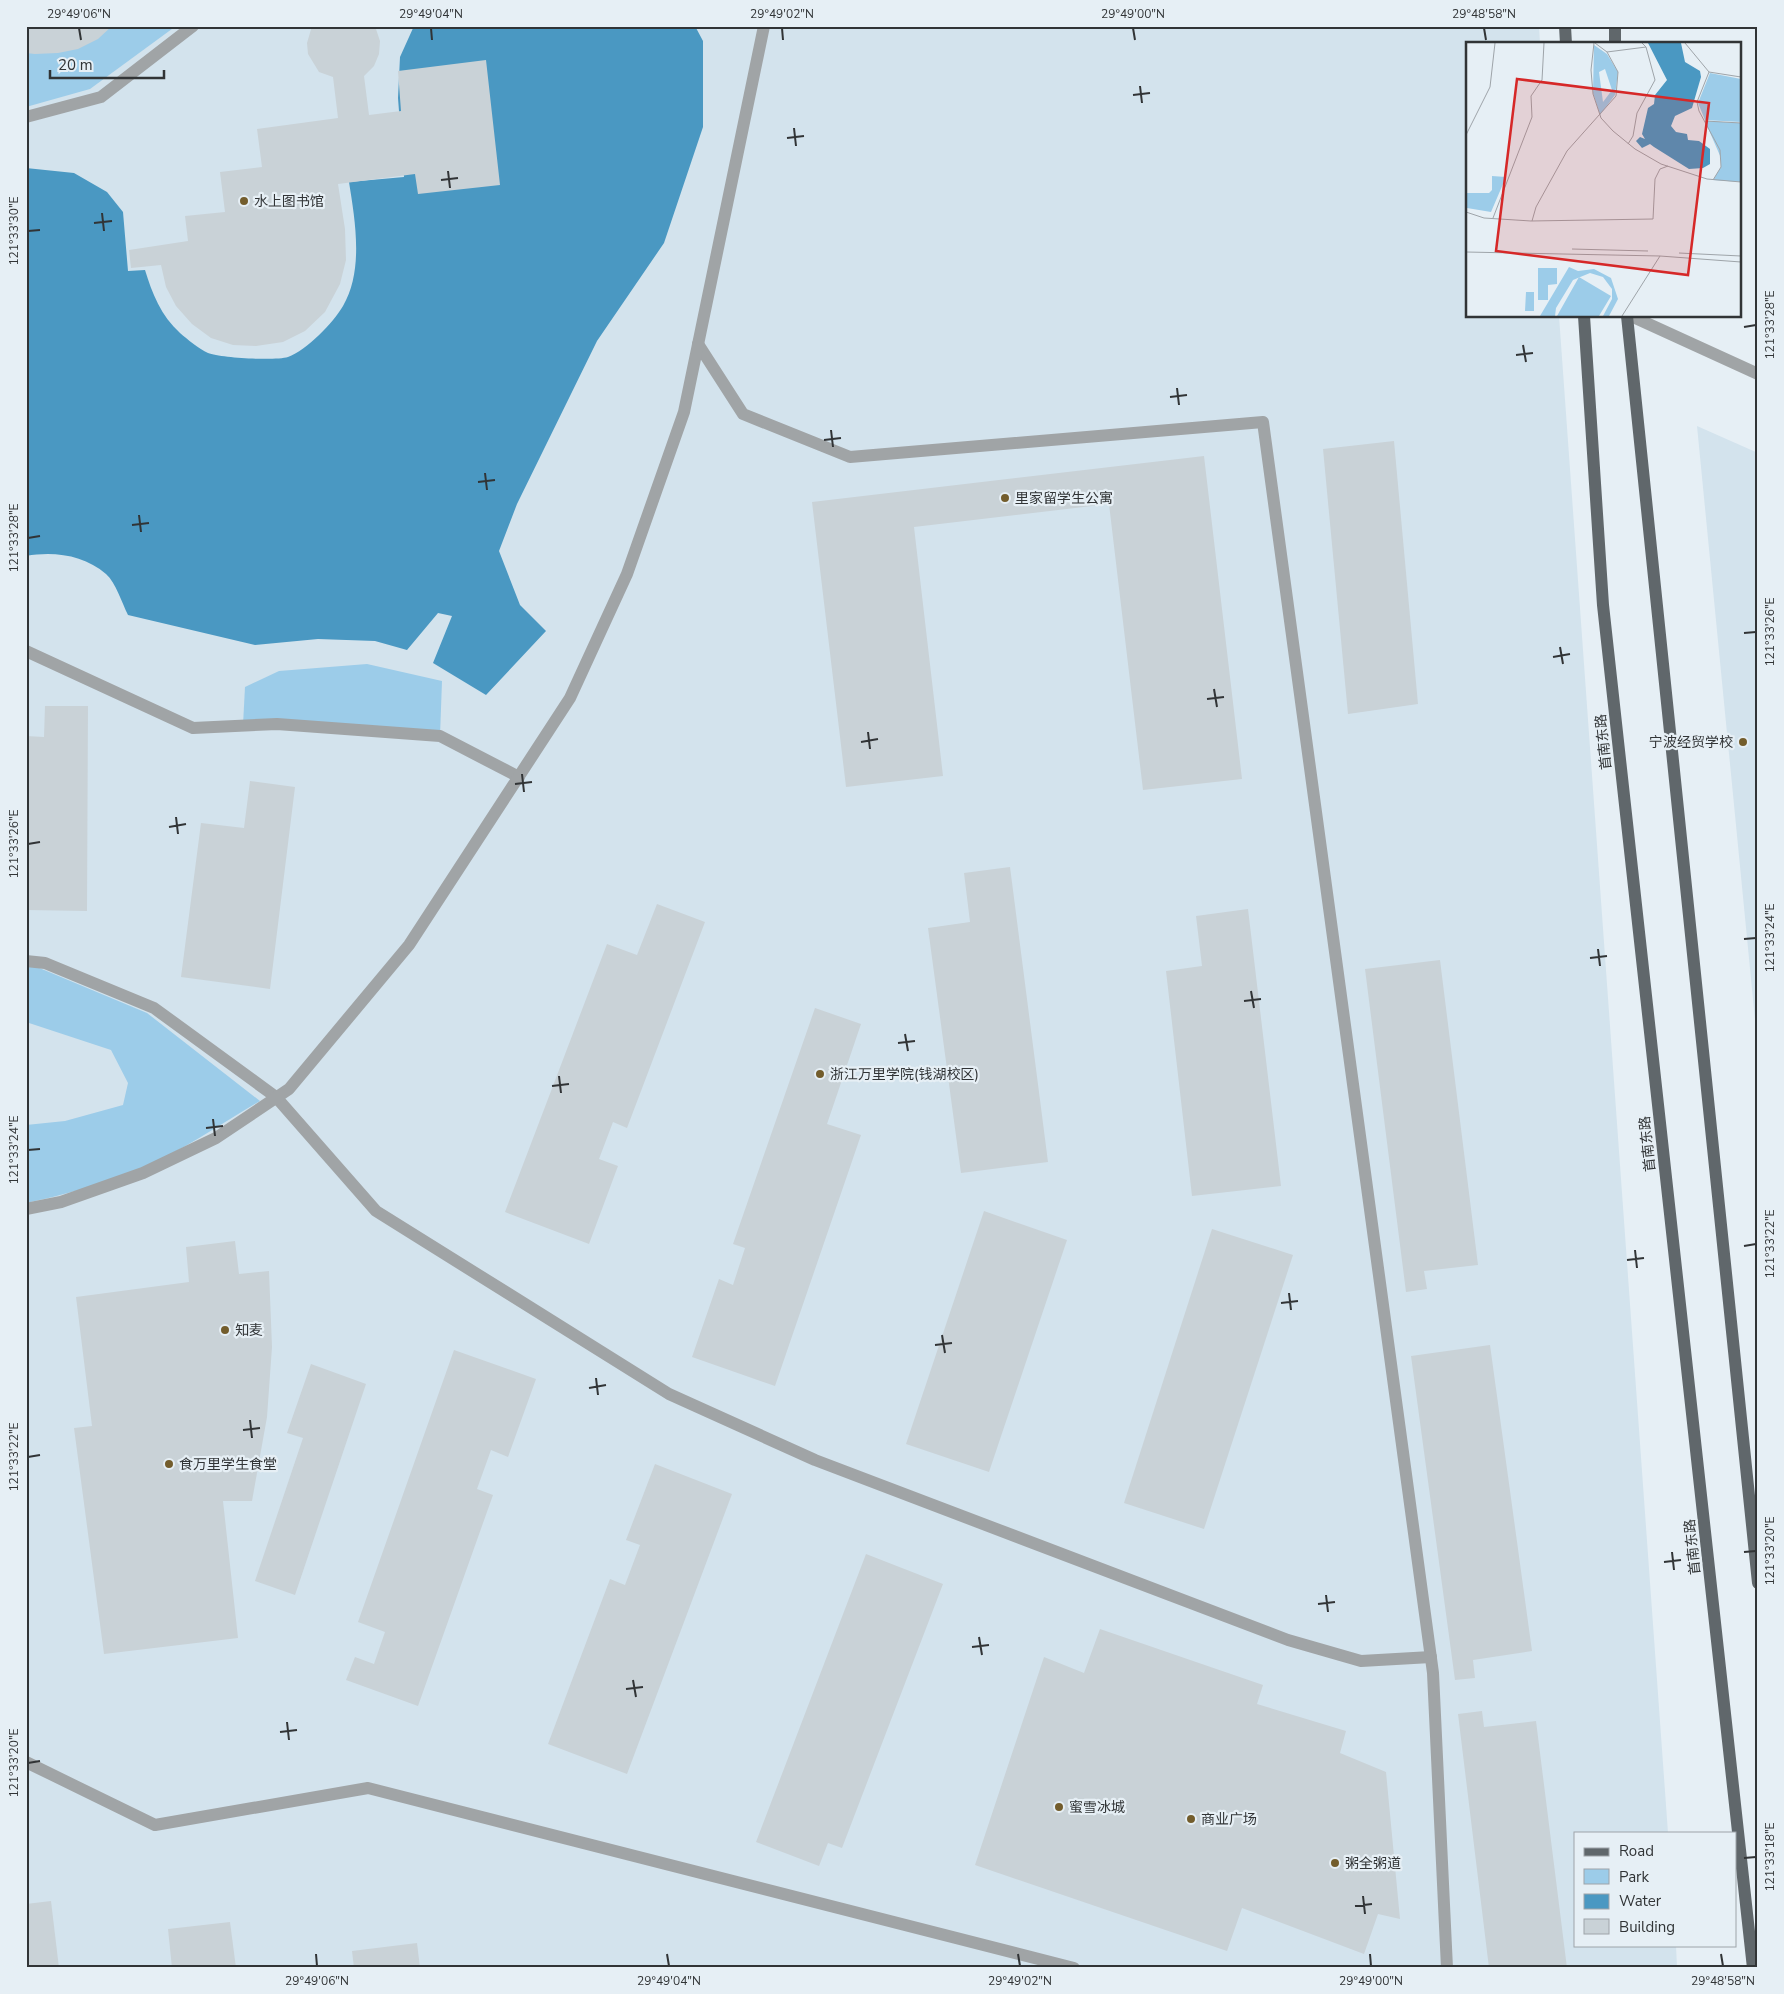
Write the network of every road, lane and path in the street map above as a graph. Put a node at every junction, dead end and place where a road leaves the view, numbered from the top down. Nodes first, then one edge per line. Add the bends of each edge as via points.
1 (193, 26) edge
2 (764, 26) edge
3 (1565, 26) edge
4 (1615, 26) edge
5 (1566, 42) edge
6 (1615, 42) edge
7 (26, 117) edge
8 (1584, 318) edge
9 (1627, 318) edge
10 (1635, 318) edge
11 (698, 344) junction
12 (1758, 374) edge
13 (26, 651) edge
14 (519, 776) junction
15 (26, 961) edge
16 (276, 1097) junction
17 (26, 1210) edge
18 (1758, 1583) edge
19 (1431, 1657) junction
20 (26, 1762) edge
21 (1074, 1968) edge
22 (1447, 1968) edge
23 (1753, 1968) edge

1 - 7 street via 101,97
2 - 11 street
3 - 5 main road
4 - 6 main road
8 - 23 main road, 首南东路 via 1604,615
9 - 18 main road
10 - 12 street
11 - 14 street via 684,412 627,574 570,698
11 - 19 street via 743,414 850,457 1263,422
13 - 14 street via 193,728 277,724 440,736
14 - 16 street via 409,945 289,1089
15 - 16 street via 45,963 154,1008
16 - 17 street via 216,1138 143,1173 61,1202
16 - 19 street via 376,1211 669,1394 815,1460 1288,1640 1361,1661
19 - 22 street
20 - 21 street via 155,1825 368,1788

